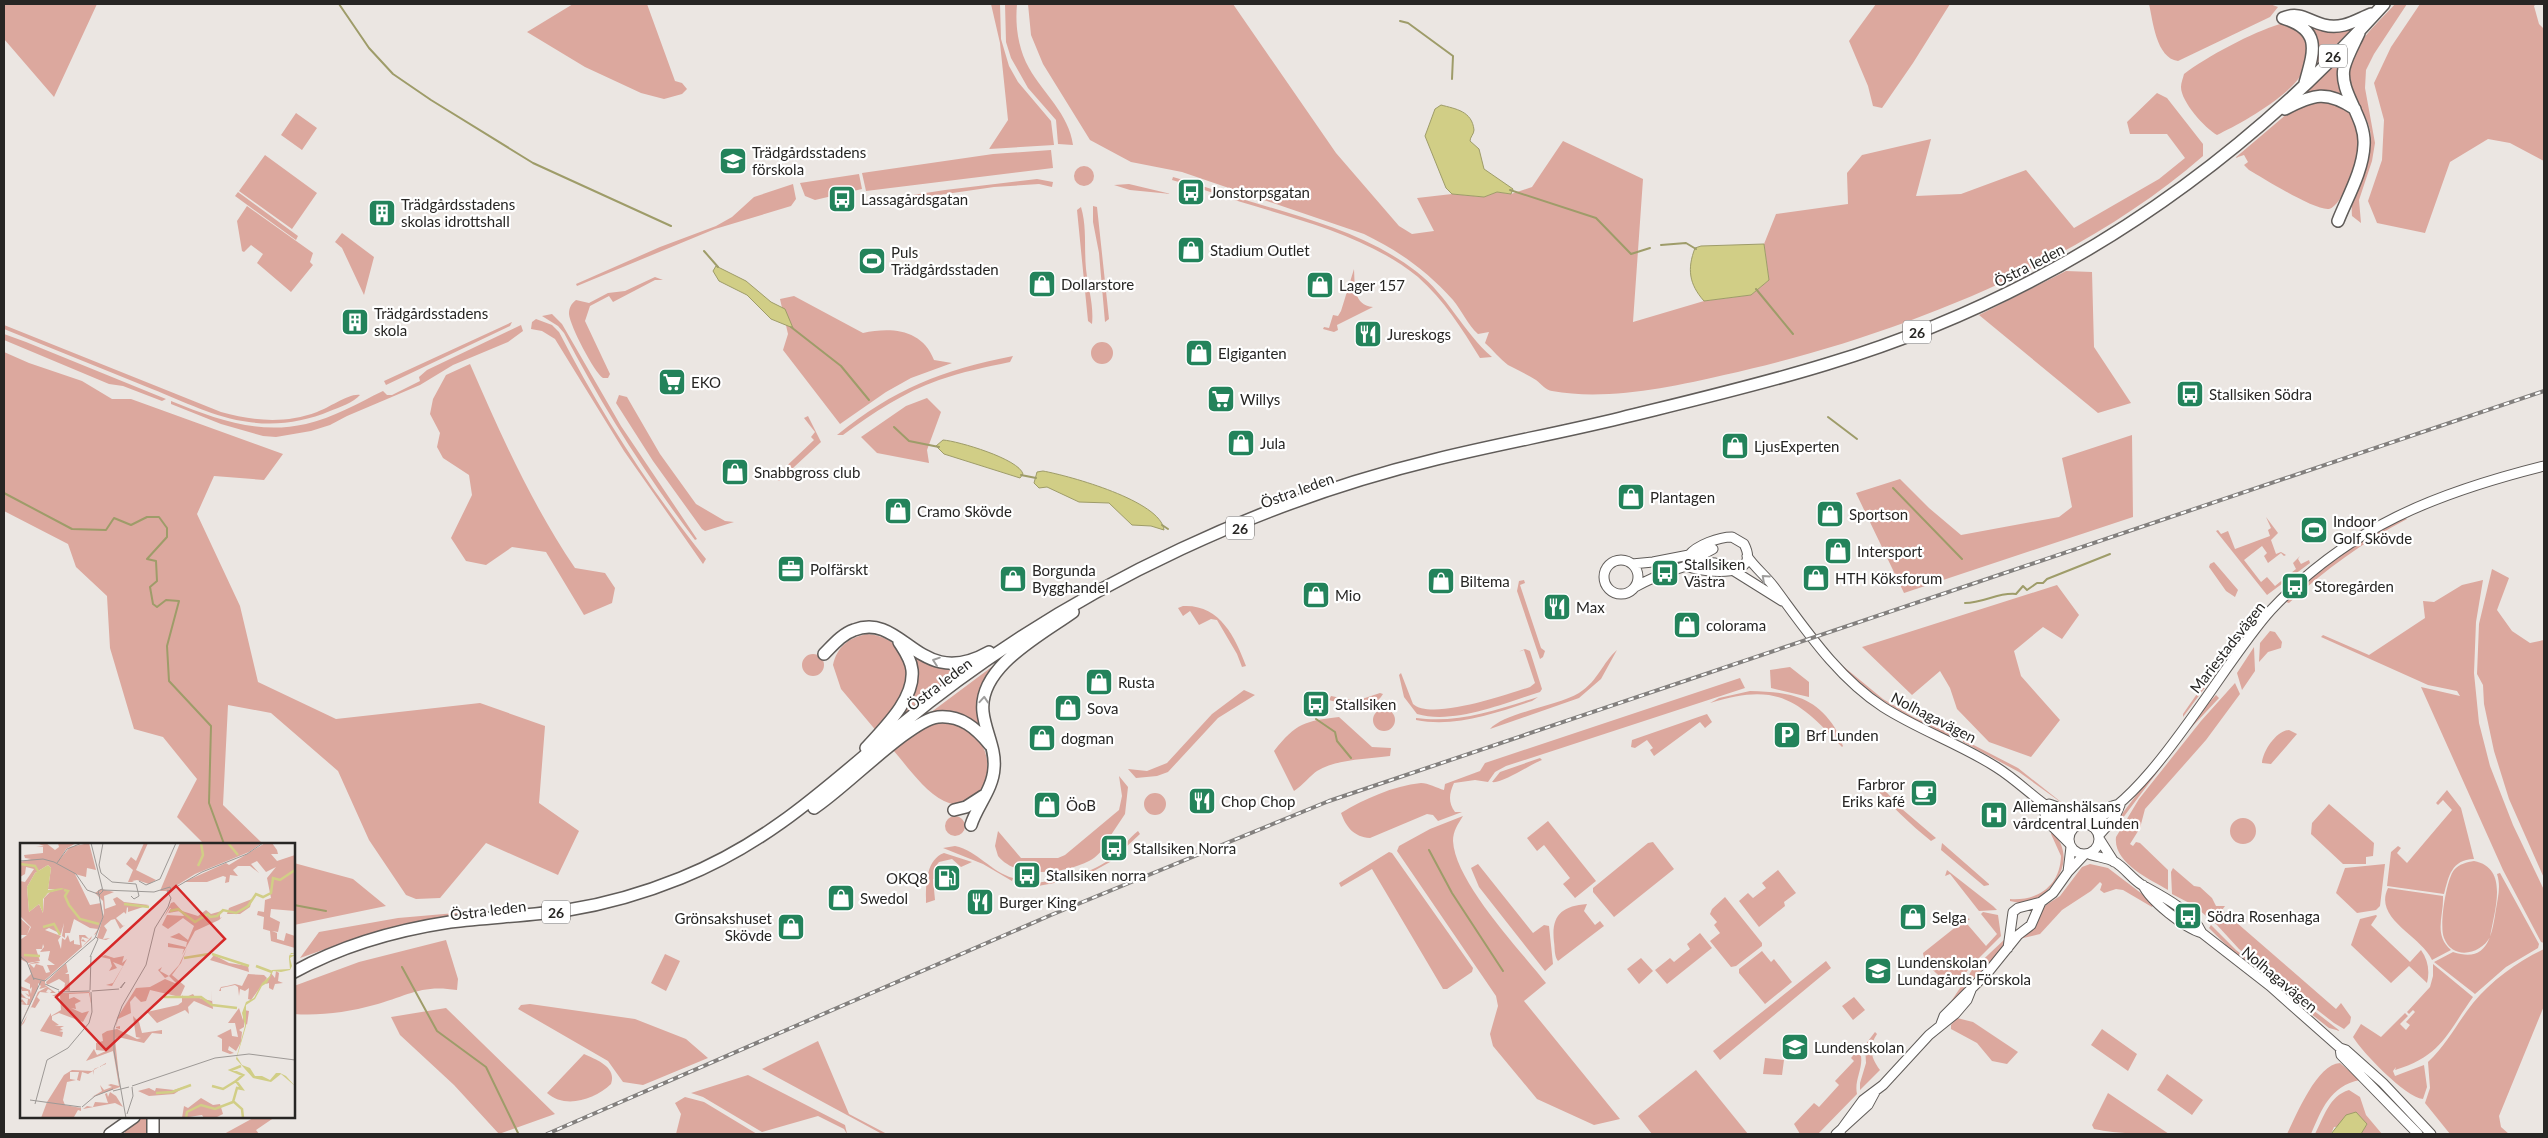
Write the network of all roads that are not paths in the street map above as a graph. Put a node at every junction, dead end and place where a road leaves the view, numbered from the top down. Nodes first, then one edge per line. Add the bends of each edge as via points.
1 (2380, 8) edge
2 (2362, 28) junction
3 (2305, 84) junction
4 (2356, 110) junction
5 (2274, 114) junction
6 (2338, 221) dead end
7 (1615, 419) junction
8 (2544, 466) edge
9 (1723, 538) junction
10 (1713, 549) junction
11 (1689, 555) junction
12 (1748, 556) junction
13 (1715, 563) junction
14 (1632, 564) junction
15 (1689, 567) junction
16 (1730, 571) junction
17 (1635, 587) junction
18 (1782, 601) junction
19 (1088, 602) junction
20 (1044, 622) junction
21 (895, 636) junction
22 (824, 654) dead end
23 (992, 748) junction
24 (985, 795) junction
25 (2042, 803) junction
26 (2121, 804) junction
27 (805, 810) junction
28 (954, 810) dead end
29 (2082, 824) junction
30 (971, 825) dead end
31 (2099, 837) junction
32 (2069, 843) junction
33 (2086, 855) junction
34 (2114, 862) junction
35 (2068, 872) junction
36 (2041, 902) junction
37 (2026, 908) junction
38 (2034, 919) junction
39 (2012, 923) junction
40 (2025, 929) junction
41 (2008, 948) junction
42 (295, 972) edge
43 (295, 978) edge
44 (2340, 1048) junction
45 (2387, 1100) junction
46 (2405, 1105) junction
47 (133, 1118) edge
48 (153, 1118) edge
49 (1839, 1132) edge
50 (110, 1134) edge
51 (153, 1134) edge
52 (2411, 1134) edge
53 (2418, 1134) edge
54 (2431, 1134) edge
55 (2438, 1134) edge

1 - 2 highway, Östra leden / 26
1 - 3 highway via 2351,24 2339,26 2325,25 2299,15 2283,18 2305,29 2313,42 2313,60
2 - 3 highway, Östra leden / 26
2 - 4 highway via 2344,69 2346,88
3 - 5 highway, Östra leden / 26
4 - 5 highway via 2343,100 2324,95 2311,97
4 - 6 highway via 2362,122 2364,145 2361,164
5 - 7 highway, Östra leden / 26 via 2213,166 2139,219 2074,260 2015,291 1954,318 1828,364
7 - 19 highway, Östra leden / 26 via 1396,472 1313,499 1187,551
7 - 20 highway, Östra leden / 26 via 1434,460 1312,496 1185,546
8 - 26 street, Mariestadsvägen via 2446,494 2379,526 2320,565 2276,605 2249,636 2148,774
9 - 10 street
9 - 11 street
9 - 12 street via 1741,541
10 - 11 street via 1700,556
10 - 13 street
11 - 14 street
12 - 16 street via 1743,566
18 -> 12 street, Nolhagavägen via 1774,586
13 - 15 street, Nolhagavägen via 1696,563
13 - 16 street
14 - 17 street via 1638,578
14 - 17 street via 1624,560 1613,561 1605,571 1604,580 1608,588 1620,594
15 - 16 street, Nolhagavägen
15 - 17 street, Nolhagavägen via 1665,573
16 - 18 street, Nolhagavägen
18 - 25 street, Nolhagavägen via 1857,688 1901,718 1980,756
23 -> 19 highway via 983,712 983,695 988,683 1010,658
19 - 27 highway, Östra leden / 26 via 1004,654
20 -> 21 highway via 971,662 956,664 927,658
20 - 27 highway, Östra leden / 26 via 904,723
21 - 22 highway via 875,629 854,629
21 - 27 highway via 912,669 911,684 902,703 863,752
23 - 24 highway via 995,768
23 - 27 highway via 980,732 965,722 948,717 931,719 906,734 831,797
24 - 28 highway via 966,807
24 - 30 highway
25 - 26 street, Nolhagavägen via 2063,807 2082,817
25 - 29 street, Nolhagavägen via 2068,821
25 - 32 street, Nolhagavägen via 2065,831
26 - 29 street, Mariestadsvägen via 2104,816
26 - 31 street, Mariestadsvägen
27 - 42 highway, Östra leden / 26 via 729,856 635,895 562,911 453,922 398,932 354,946
27 - 43 highway, Östra leden / 26 via 758,846 732,860 637,900 563,917 454,928 418,935 356,951
29 - 31 street via 2093,827
29 - 32 street via 2072,829
31 - 33 street via 2096,849
31 - 34 street, Nolhagavägen
32 - 33 street via 2075,852
32 - 35 street
33 - 34 street, Nolhagavägen
33 - 35 street
34 - 44 street, Nolhagavägen via 2198,924 2202,933 2270,986
35 - 36 street via 2059,886
36 - 37 street
36 - 38 street
37 - 38 street
37 - 39 street via 2013,912
38 - 40 street
39 - 40 street
39 - 41 street
40 - 41 street
41 - 49 street via 1971,990 1962,1007 1941,1024 1875,1092 1868,1105
44 - 45 street, Nolhagavägen via 2341,1055
44 - 46 street, Nolhagavägen via 2383,1082
45 - 52 street, Nolhagavägen via 2391,1111
45 - 53 street, Nolhagavägen
46 - 54 street, Nolhagavägen
46 - 55 street, Nolhagavägen via 2419,1112
47 - 50 highway
48 - 51 highway

